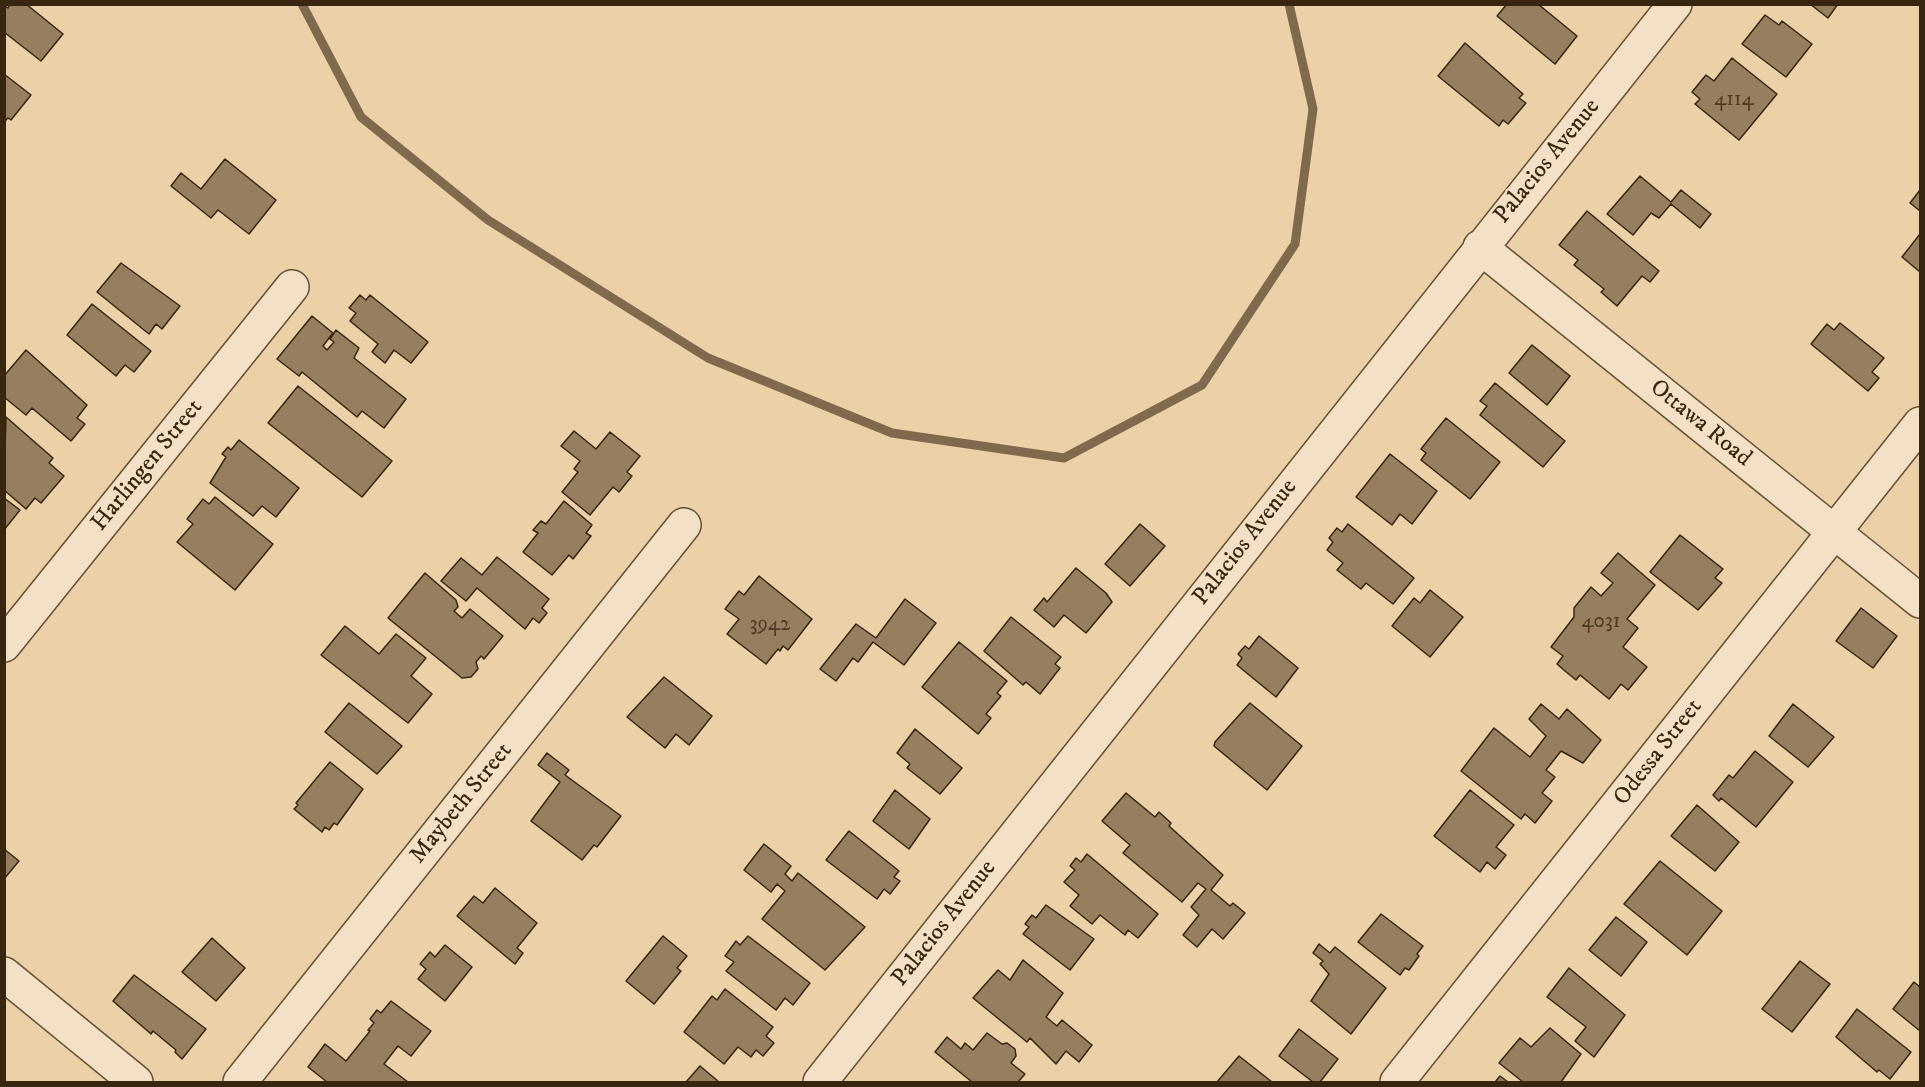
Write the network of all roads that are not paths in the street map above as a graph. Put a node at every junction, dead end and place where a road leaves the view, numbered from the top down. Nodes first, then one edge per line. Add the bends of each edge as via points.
1 (1675, 4) edge
2 (1480, 247) junction
3 (292, 287) dead end
4 (1920, 424) edge
5 (684, 525) dead end
6 (1834, 531) junction
7 (1920, 601) edge
8 (4, 645) edge
9 (4, 974) edge
10 (136, 1083) edge
11 (240, 1083) edge
12 (820, 1083) edge
13 (1397, 1083) edge

1 - 2 street, Palacios Avenue
2 - 6 street, Ottawa Road
2 - 12 street, Palacios Avenue
3 - 8 street, Harlingen Street
4 - 6 street, Odessa Street
5 - 11 street, Maybeth Street
6 - 7 street, Ottawa Road
6 - 13 street, Odessa Street
9 - 10 street

